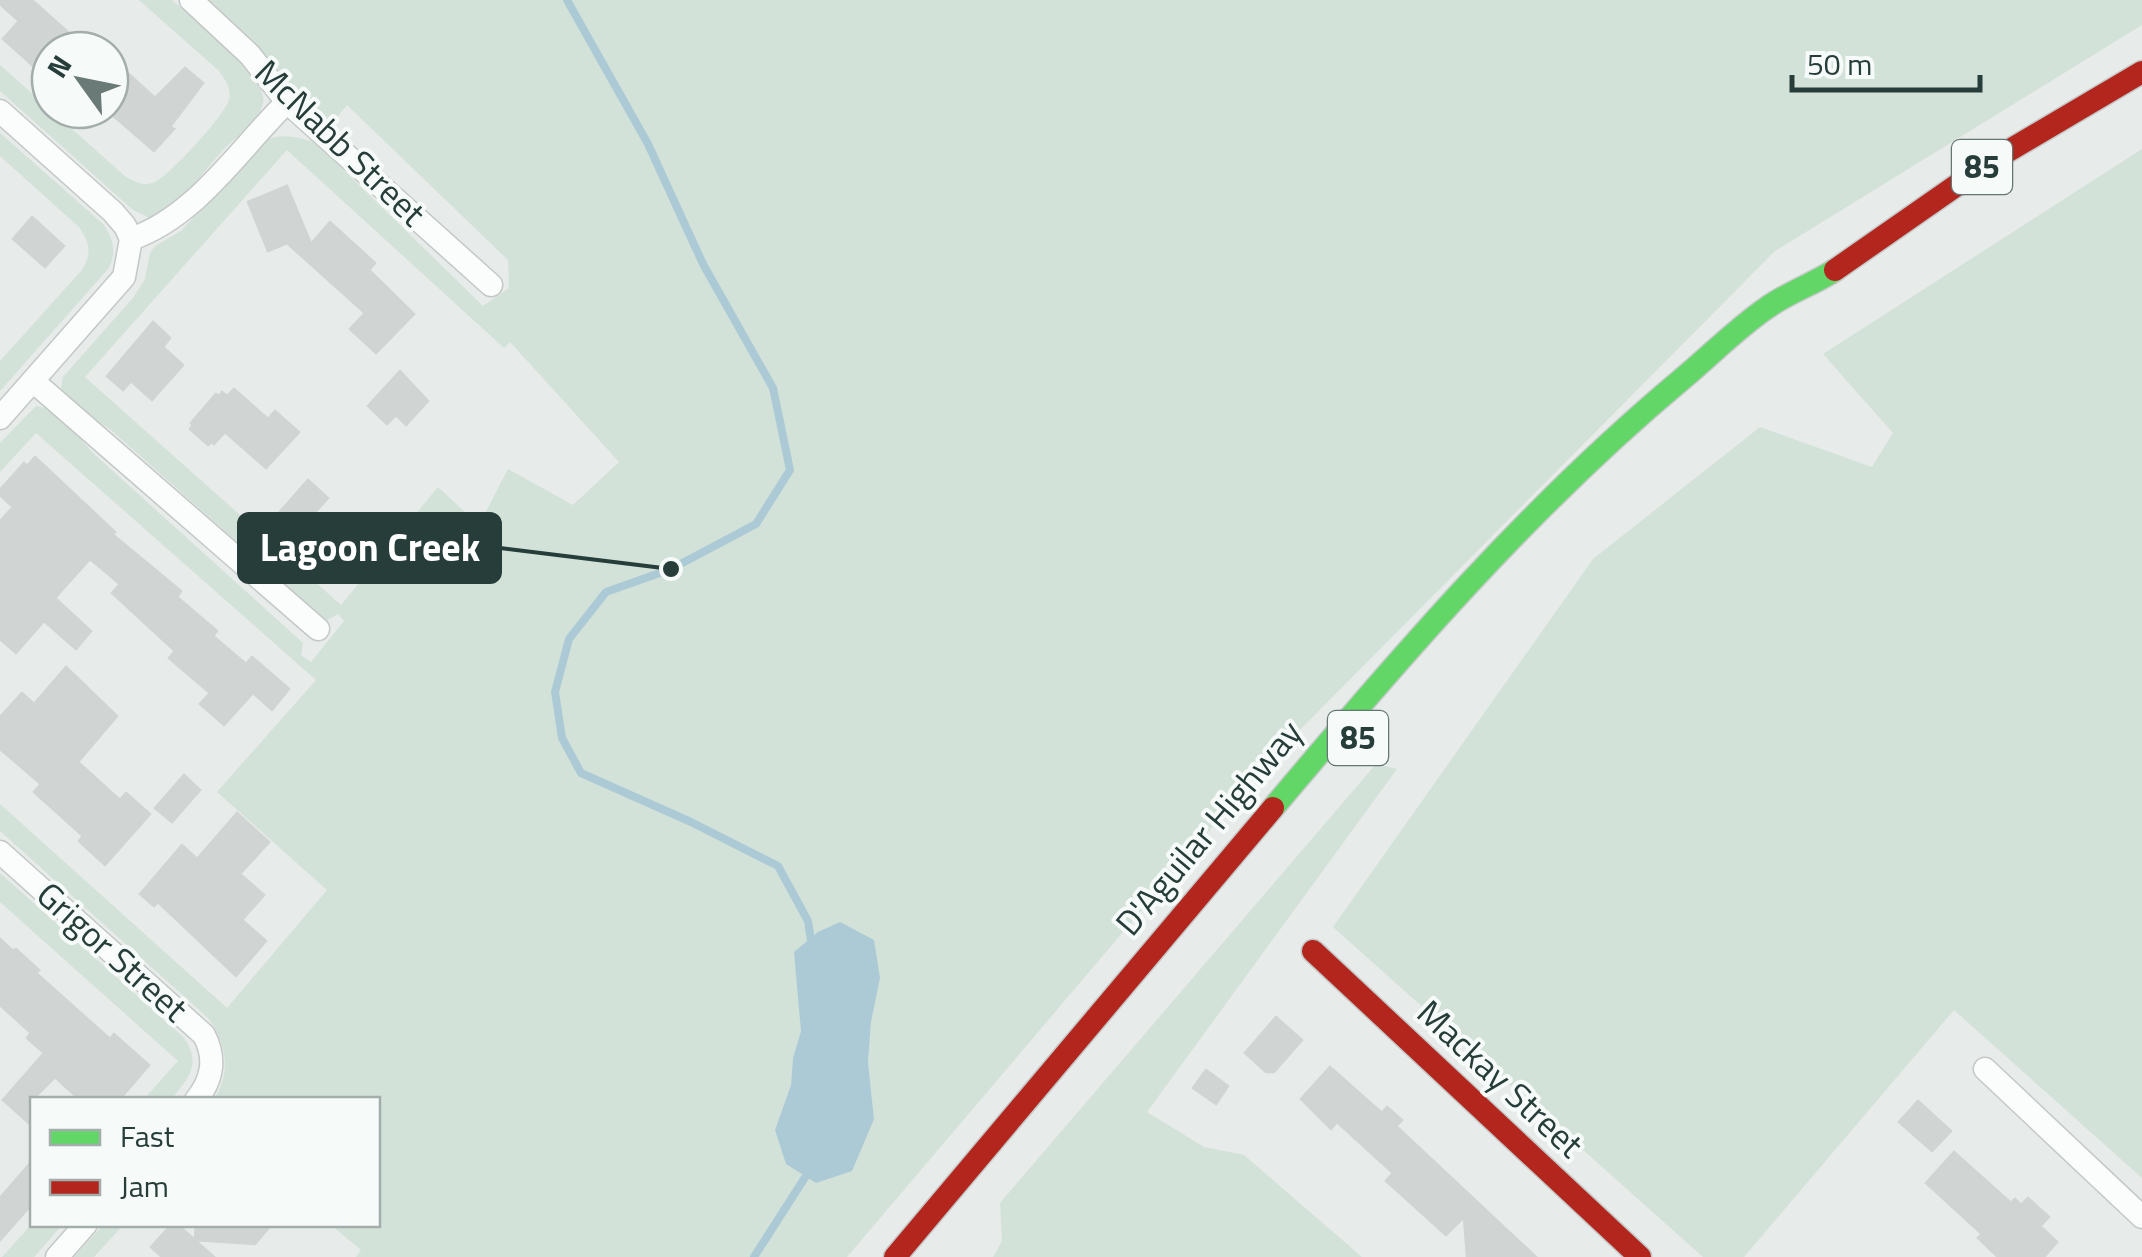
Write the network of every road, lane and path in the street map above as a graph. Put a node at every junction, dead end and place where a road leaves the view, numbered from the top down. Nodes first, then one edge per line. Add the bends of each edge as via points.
1 (192, 0) edge
2 (2142, 72) edge
3 (287, 102) junction
4 (0, 111) edge
5 (131, 238) junction
6 (1829, 274) junction
7 (490, 285) dead end
8 (33, 381) junction
9 (0, 418) edge
10 (318, 629) dead end
11 (0, 852) edge
12 (1313, 951) dead end
13 (1985, 1069) dead end
14 (198, 1097) edge
15 (2142, 1217) edge
16 (83, 1227) edge
17 (57, 1257) edge
18 (894, 1257) edge
19 (920, 1257) edge
20 (1640, 1257) edge

1 - 3 street, McNabb Street
2 - 6 main road, D'Aguilar Highway / 85 via 1993,160
3 - 5 street via 183,212
3 - 7 street, McNabb Street
4 - 5 street via 113,212
5 - 8 street via 124,278
6 - 18 main road, D'Aguilar Highway / 85 via 1769,306 1645,410 1472,578
6 - 19 main road, D'Aguilar Highway / 85 via 1568,511 1477,603
8 - 9 street
8 - 10 street
11 - 14 street, Grigor Street via 204,1036 212,1060
12 - 20 main road, Mackay Street
13 - 15 street
16 - 17 street

